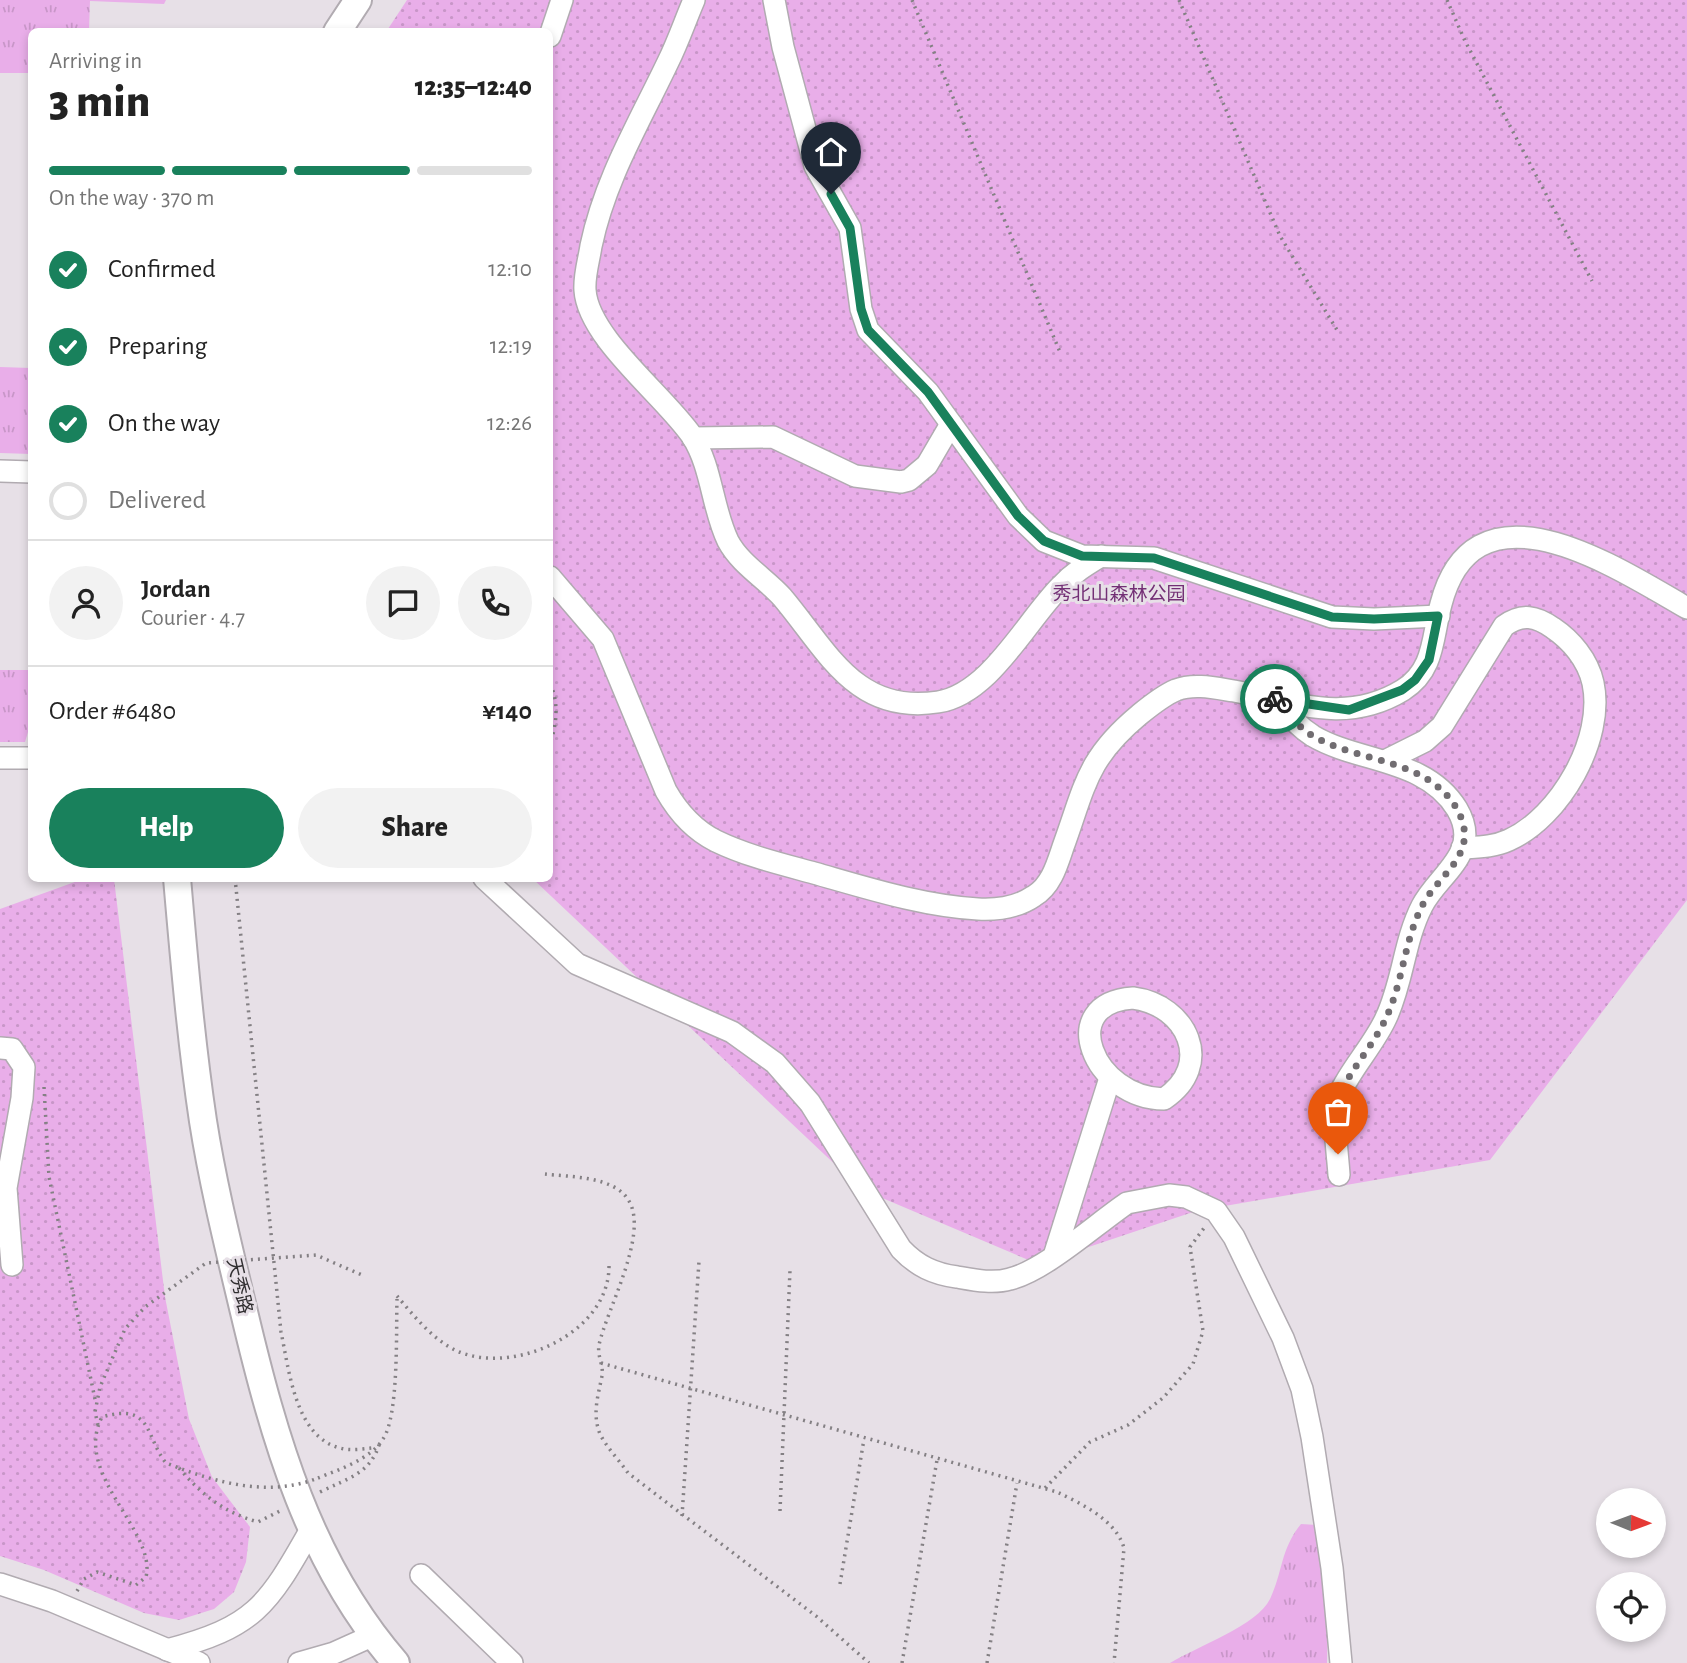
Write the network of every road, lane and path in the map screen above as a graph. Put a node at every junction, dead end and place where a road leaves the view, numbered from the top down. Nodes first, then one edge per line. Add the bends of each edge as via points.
1 (358, 0) edge
2 (562, 0) edge
3 (694, 0) edge
4 (774, 0) edge
5 (912, 0) edge
6 (1179, 0) edge
7 (1447, 0) edge
8 (340, 28) edge
9 (553, 28) edge
10 (1592, 281) dead end
11 (1337, 330) dead end
12 (1060, 352) dead end
13 (951, 425) junction
14 (693, 438) junction
15 (0, 471) edge
16 (28, 472) edge
17 (1101, 556) junction
18 (553, 581) edge
19 (1687, 608) edge
20 (1438, 616) junction
21 (553, 697) edge
22 (1275, 698) junction
23 (553, 735) edge
24 (0, 758) edge
25 (28, 758) edge
26 (1385, 761) junction
27 (1462, 848) junction
28 (177, 882) edge
29 (234, 882) edge
30 (488, 882) edge
31 (0, 1048) edge
32 (20, 1059) junction
33 (1110, 1079) junction
34 (545, 1174) dead end
35 (1339, 1175) dead end
36 (1218, 1214) junction
37 (1055, 1253) junction
38 (699, 1261) dead end
39 (12, 1265) dead end
40 (609, 1265) dead end
41 (790, 1270) dead end
42 (362, 1275) dead end
43 (601, 1363) junction
44 (691, 1389) junction
45 (96, 1405) junction
46 (784, 1416) junction
47 (98, 1425) junction
48 (864, 1439) junction
49 (380, 1442) junction
50 (372, 1448) junction
51 (937, 1460) junction
52 (179, 1468) junction
53 (1017, 1483) junction
54 (1044, 1489) junction
55 (299, 1502) junction
56 (780, 1511) dead end
57 (682, 1516) junction
58 (310, 1531) junction
59 (421, 1575) dead end
60 (0, 1584) edge
61 (839, 1584) dead end
62 (71, 1609) junction
63 (374, 1635) junction
64 (167, 1650) junction
65 (200, 1663) edge
66 (299, 1663) edge
67 (397, 1663) edge
68 (512, 1663) edge
69 (869, 1663) edge
70 (902, 1663) edge
71 (987, 1663) edge
72 (1114, 1663) edge
73 (1341, 1663) edge

1 - 8 main road
2 - 9 street
3 - 14 street via 670,60 612,173 597,219 584,288 597,322 625,362
4 - 13 street via 815,166 850,228 868,330 928,392
5 - 12 path
6 - 11 path via 1280,236
7 - 10 path
13 - 14 street via 927,465 901,482 855,476 773,437
13 - 17 street via 1018,516 1044,541 1082,556
14 - 17 street via 729,543 783,598 826,656 852,681 893,701 940,702 970,689 1059,588
15 - 16 street
17 - 20 street via 1154,558 1332,617
18 - 22 street via 603,639 666,791 698,830 752,855 951,906 1016,906 1044,888 1097,757 1124,727 1166,696 1194,687
19 - 20 street via 1560,544 1520,536 1496,538 1471,552 1452,576
20 - 22 street via 1429,660 1402,690 1349,710
21 - 23 path
22 - 26 street via 1294,722 1313,736
24 - 25 street
26 - 27 street via 1419,774 1445,794 1458,811
26 - 27 street via 1425,741 1442,726 1497,636 1514,619 1540,619 1566,637 1584,660 1593,684 1588,745 1574,778 1540,820 1510,840
27 - 35 street via 1423,904 1387,1018 1338,1100
28 - 55 main road, 天秀路 via 204,1122 263,1391
29 - 50 path via 281,1332 294,1395 309,1427 337,1448
30 - 37 street via 576,964 732,1032 775,1063 810,1102 914,1263 948,1276 996,1282 1030,1272
31 - 32 street via 12,1049
32 - 39 street via 24,1067 22,1098 6,1188
32 - 45 path via 44,1086 49,1177
33 - 33 street via 1150,1098 1164,1099 1172,1093 1190,1063 1188,1034 1178,1018 1150,1000 1108,1001 1098,1011 1090,1041 1094,1057
33 - 37 street
34 - 43 path via 608,1185 630,1201 633,1227 628,1260 599,1344
36 - 37 street via 1186,1197 1144,1197 1127,1203
36 - 54 path via 1190,1247 1202,1331 1192,1364 1163,1398 1128,1425 1090,1442
36 - 73 street via 1283,1338 1302,1389 1332,1568
38 - 44 path
40 - 49 path via 606,1291 572,1332 520,1357 455,1350 418,1321 397,1297 391,1412
41 - 46 path
42 - 45 path, bridge via 317,1255 206,1263 132,1319
43 - 44 path
43 - 57 path via 596,1408 599,1432 628,1473
44 - 46 path
44 - 57 path
45 - 47 path, bridge
46 - 48 path
46 - 56 path
47 - 52 path, bridge via 102,1417 115,1414 139,1419 149,1427 161,1457
47 - 62 path, bridge via 105,1482 147,1555 146,1577 136,1585 91,1574
48 - 51 path
48 - 61 path
49 - 50 path
49 - 55 path via 369,1468
50 - 52 path, bridge via 347,1466 318,1478 258,1487 234,1485
51 - 53 path
51 - 70 path
52 - 55 path via 226,1511 258,1522
53 - 54 path
53 - 71 path
54 - 72 path via 1085,1505 1120,1534 1124,1548
55 - 58 main road, 天秀路
57 - 69 path via 816,1616
58 - 63 main road, 天秀路
58 - 64 street via 264,1603 246,1619 226,1632
59 - 68 street
60 - 62 street
62 - 64 street
63 - 66 street
63 - 67 main road, 天秀路
64 - 65 street

